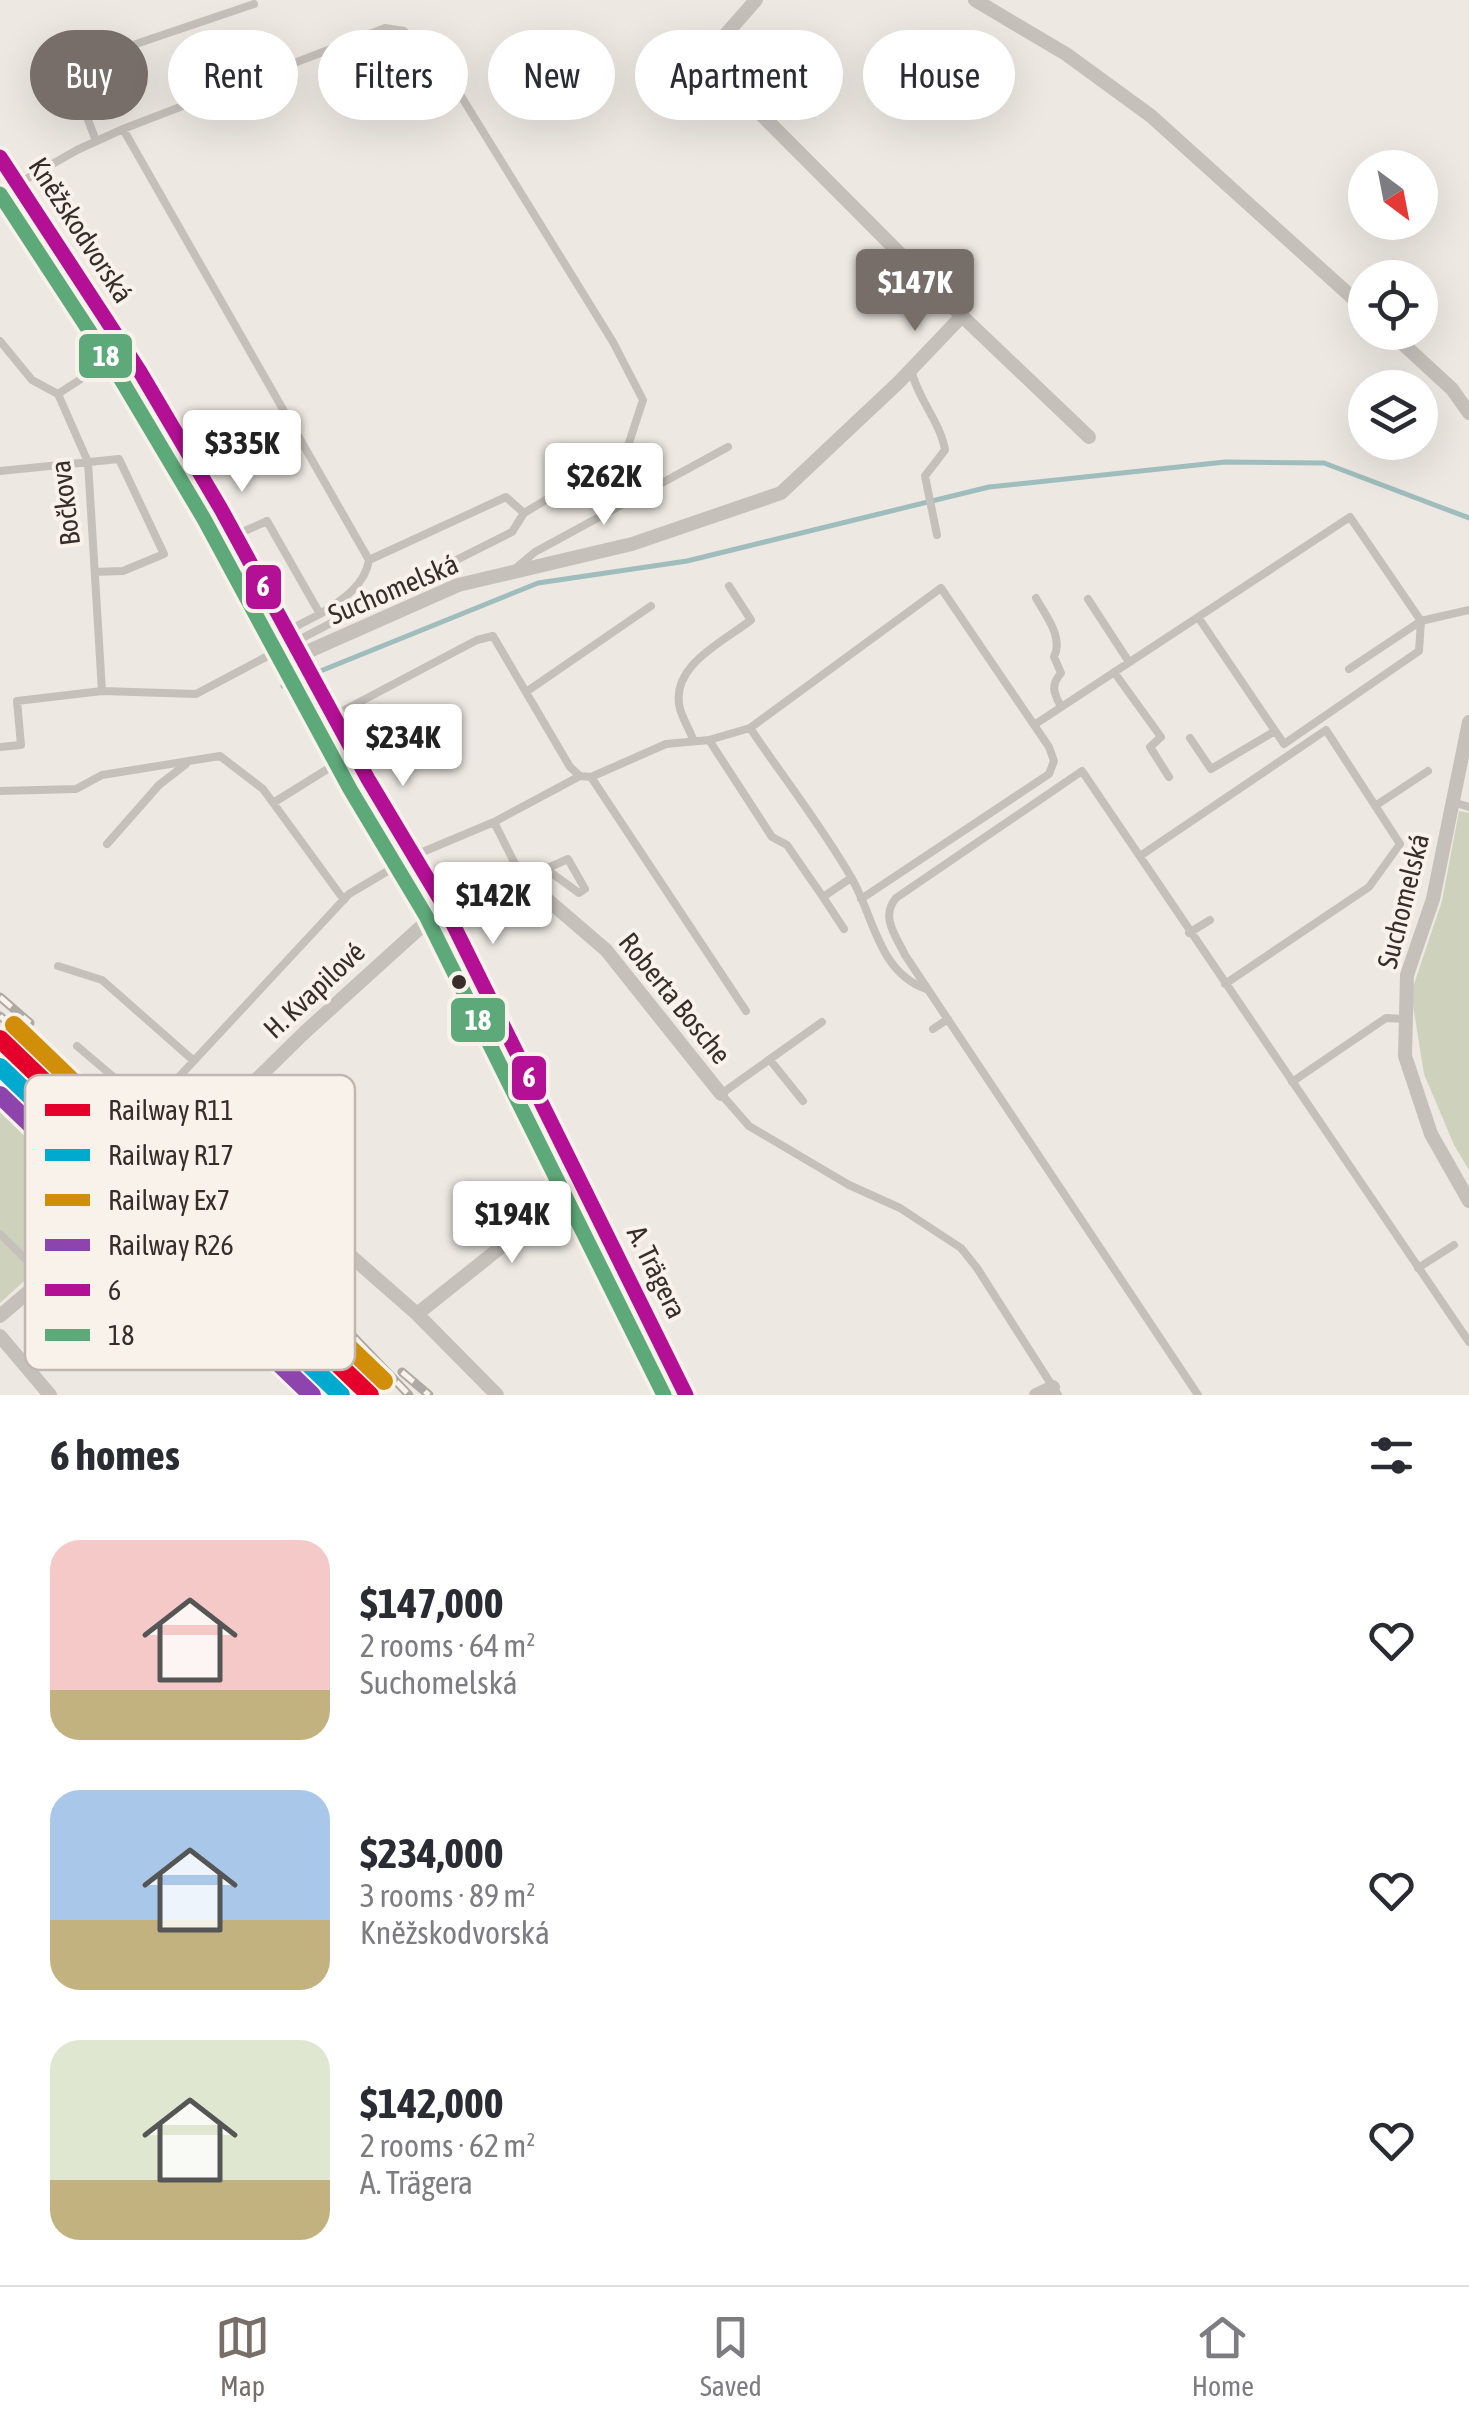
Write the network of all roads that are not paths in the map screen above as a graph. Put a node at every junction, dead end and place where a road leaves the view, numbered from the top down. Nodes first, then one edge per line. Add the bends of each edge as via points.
1 (756, 0) edge
2 (975, 0) edge
3 (254, 4) dead end
4 (123, 129) junction
5 (96, 141) junction
6 (0, 157) edge
7 (18, 184) junction
8 (1348, 294) edge
9 (962, 316) junction
10 (0, 341) edge
11 (126, 350) junction
12 (1410, 350) edge
13 (911, 369) junction
14 (58, 394) junction
15 (1469, 413) edge
16 (1088, 437) dead end
17 (728, 447) dead end
18 (88, 462) junction
19 (0, 471) edge
20 (524, 513) junction
21 (236, 535) junction
22 (937, 535) dead end
23 (369, 560) junction
24 (95, 572) junction
25 (510, 573) junction
26 (729, 586) dead end
27 (1036, 598) dead end
28 (1088, 600) dead end
29 (651, 606) dead end
30 (1469, 610) edge
31 (320, 614) junction
32 (1198, 617) junction
33 (1420, 621) junction
34 (287, 631) junction
35 (1129, 662) junction
36 (1349, 668) dead end
37 (309, 670) junction
38 (1114, 672) junction
39 (102, 691) junction
40 (526, 692) junction
41 (1061, 708) junction
42 (335, 715) junction
43 (1469, 722) edge
44 (1034, 725) junction
45 (750, 728) junction
46 (1275, 730) junction
47 (1190, 738) dead end
48 (693, 739) junction
49 (710, 740) junction
50 (0, 747) edge
51 (354, 752) junction
52 (1466, 755) edge
53 (189, 761) junction
54 (1428, 771) dead end
55 (580, 776) junction
56 (591, 777) junction
57 (1169, 777) dead end
58 (0, 791) edge
59 (1453, 802) junction
60 (273, 803) junction
61 (1375, 806) junction
62 (1469, 806) edge
63 (494, 822) junction
64 (107, 844) dead end
65 (413, 856) junction
66 (1140, 856) junction
67 (546, 869) junction
68 (522, 874) junction
69 (852, 878) junction
70 (823, 896) junction
71 (861, 898) junction
72 (344, 900) junction
73 (444, 906) junction
74 (1210, 920) dead end
75 (844, 929) dead end
76 (1190, 933) junction
77 (58, 966) dead end
78 (1224, 984) junction
79 (928, 990) junction
80 (746, 1010) dead end
81 (948, 1019) junction
82 (1406, 1019) junction
83 (822, 1022) dead end
84 (932, 1029) dead end
85 (77, 1046) dead end
86 (770, 1060) junction
87 (194, 1061) junction
88 (111, 1075) edge
89 (181, 1075) edge
90 (262, 1075) edge
91 (0, 1079) edge
92 (1292, 1082) junction
93 (721, 1094) junction
94 (802, 1101) dead end
95 (25, 1104) edge
96 (584, 1185) junction
97 (1469, 1200) edge
98 (0, 1234) edge
99 (1454, 1245) dead end
100 (25, 1258) edge
101 (355, 1260) edge
102 (1418, 1268) junction
103 (25, 1295) edge
104 (417, 1314) junction
105 (0, 1316) edge
106 (0, 1336) edge
107 (1469, 1342) edge
108 (25, 1366) edge
109 (29, 1370) edge
110 (278, 1370) edge
111 (1055, 1391) edge
112 (50, 1395) edge
113 (304, 1395) edge
114 (497, 1395) edge
115 (686, 1395) edge
116 (1036, 1395) edge
117 (1198, 1395) edge

1 - 9 street via 705,58
2 - 8 street via 1151,116
3 - 5 lane via 68,66
4 - 5 lane
4 - 20 lane via 385,28 404,31 432,56 643,400 626,452
4 - 23 lane
5 - 7 lane
6 - 7 street, Kněžskodvorská
7 - 11 street, Kněžskodvorská
9 - 13 street, Suchomelská
9 - 16 street
10 - 14 lane, Bočkova via 32,380
11 - 14 lane
11 - 21 street, Kněžskodvorská
12 - 15 street
13 - 22 lane via 945,450 925,476
13 - 25 street, Suchomelská via 781,493 632,544
14 - 18 lane, Bočkova
17 - 25 lane via 535,552
18 - 19 lane
18 - 24 lane, Bočkova
18 - 24 lane via 119,458 164,554 123,571
20 - 23 lane via 506,497
20 - 39 lane, bridge via 512,532 196,694
21 - 31 lane via 268,521
21 - 34 street, Kněžskodvorská
23 - 31 lane via 366,576
24 - 39 lane, Bočkova
25 - 37 street, Suchomelská via 458,585
26 - 48 lane via 752,620 688,668 678,688
27 - 41 lane via 1056,637 1061,673 1053,692
28 - 35 lane
29 - 40 lane
30 - 33 lane
31 - 34 lane
32 - 33 lane via 1350,518
32 - 35 lane
32 - 46 lane
33 - 36 lane
33 - 46 lane via 1419,651 1284,744
34 - 37 street, Kněžskodvorská
35 - 38 lane
37 - 42 street, Kněžskodvorská
38 - 41 lane
38 - 57 lane via 1161,737 1150,747
39 - 50 lane via 18,701 21,745
40 - 42 lane via 493,636
40 - 55 lane
41 - 44 lane
42 - 51 street, Kněžskodvorská
43 - 52 street, Suchomelská
44 - 45 lane via 941,588
44 - 71 lane via 1054,761 1048,774
45 - 49 lane
45 - 69 lane
46 - 47 lane via 1210,769
48 - 49 lane
48 - 56 lane
49 - 70 lane via 772,837 787,845
51 - 60 lane
51 - 65 street, Kněžskodvorská
52 - 59 street, Suchomelská
53 - 58 lane via 102,775 76,789
53 - 60 lane via 220,756
53 - 64 lane
54 - 61 lane
55 - 56 lane
55 - 63 lane
56 - 80 lane
59 - 62 lane
59 - 82 street, Suchomelská via 1433,899 1407,976
60 - 72 lane
61 - 66 lane via 1326,730
61 - 78 lane via 1400,844 1370,888
63 - 65 lane
63 - 68 lane
65 - 72 lane
65 - 73 street, Kněžskodvorská
66 - 76 lane
66 - 79 lane via 1082,772 889,907 899,943
67 - 67 lane via 568,859 586,889 578,892
67 - 68 lane
68 - 73 street
68 - 93 street, Roberta Bosche via 606,950
69 - 70 lane
69 - 71 lane
70 - 75 lane
71 - 79 lane via 895,966 908,983
72 - 87 lane
73 - 90 street, H. Kvapilové
73 - 96 street, A. Trägera
74 - 76 lane
76 - 78 lane
77 - 87 lane via 102,980
78 - 92 lane
79 - 81 lane
81 - 84 lane
81 - 117 lane
82 - 92 lane via 1386,1018
82 - 97 street, Suchomelská via 1405,1056 1430,1134
83 - 86 lane
85 - 88 lane
86 - 93 lane
86 - 94 lane
87 - 89 lane
91 - 95 lane
92 - 102 lane
93 - 111 lane via 749,1126 961,1248
96 - 104 street
96 - 115 street, A. Trägera
98 - 100 lane
99 - 102 lane
101 - 104 street
102 - 107 lane
103 - 105 street, H. Kvapilové
104 - 114 street
106 - 108 street
109 - 112 street
110 - 113 street
111 - 116 street

